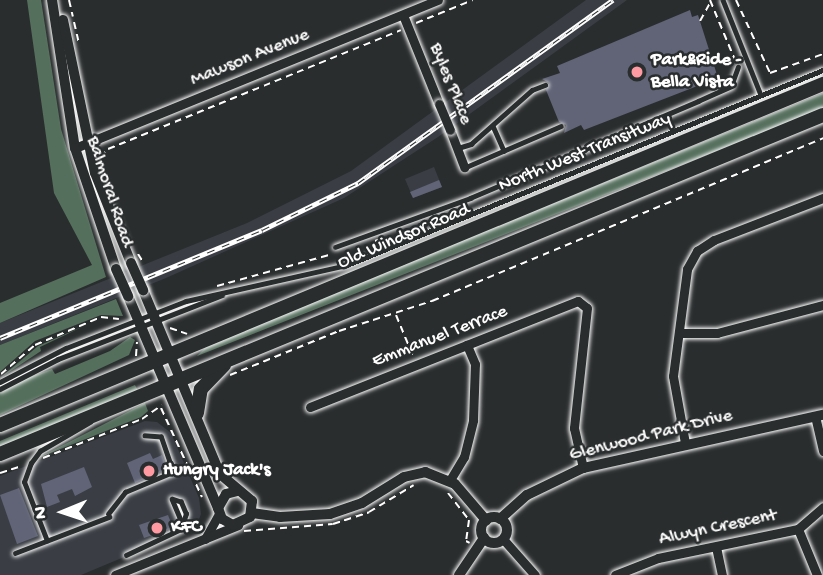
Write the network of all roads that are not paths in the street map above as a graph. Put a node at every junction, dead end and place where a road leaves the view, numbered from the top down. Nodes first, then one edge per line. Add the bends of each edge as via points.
1 (52, 0) edge
2 (58, 0) edge
3 (438, 0) edge
4 (723, 0) edge
5 (403, 15) junction
6 (738, 67) road end
7 (823, 70) edge
8 (823, 84) edge
9 (545, 85) dead end
10 (761, 95) junction
11 (823, 115) edge
12 (493, 126) junction
13 (561, 126) dead end
14 (88, 143) junction
15 (75, 148) junction
16 (457, 149) junction
17 (504, 151) junction
18 (464, 167) joint
19 (823, 198) edge
20 (335, 247) dead end
21 (823, 305) edge
22 (158, 318) junction
23 (136, 324) junction
24 (678, 332) junction
25 (467, 345) junction
26 (171, 355) junction
27 (156, 360) junction
28 (227, 362) junction
29 (181, 380) junction
30 (0, 382) edge
31 (167, 386) junction
32 (0, 389) edge
33 (310, 407) dead end
34 (197, 413) junction
35 (819, 415) edge
36 (94, 416) junction
37 (0, 425) edge
38 (145, 436) dead end
39 (685, 443) junction
40 (823, 452) edge
41 (0, 454) edge
42 (583, 468) junction
43 (450, 480) junction
44 (237, 491) junction
45 (172, 499) dead end
46 (823, 507) edge
47 (219, 511) junction
48 (252, 513) junction
49 (500, 519) junction
50 (486, 520) junction
51 (238, 525) junction
52 (798, 528) junction
53 (205, 538) junction
54 (484, 538) junction
55 (503, 539) junction
56 (47, 541) junction
57 (716, 547) junction
58 (15, 553) dead end
59 (126, 555) dead end
60 (626, 573) edge
61 (115, 575) edge
62 (459, 575) edge
63 (535, 575) edge
64 (615, 575) edge
65 (722, 575) edge
66 (817, 575) edge

1 - 15 street, Balmoral Road
2 - 14 street, Balmoral Road
3 - 5 street, Mawson Avenue
4 - 10 lane
5 - 14 street, Mawson Avenue
5 - 16 street, Byles Place, bridge
6 - 20 lane via 731,86 698,101 470,198
7 - 10 lane, North West Transitway
8 - 26 highway, Old Windsor Road
9 - 12 lane via 532,90
10 - 22 lane, North West Transitway via 347,265 235,291
11 - 28 highway
12 - 16 lane
12 - 17 lane
13 - 17 lane
14 - 15 street, Mawson Avenue
14 - 22 street, Balmoral Road, bridge via 142,290
15 - 23 street, Balmoral Road, bridge
16 - 18 street, Byles Place
17 - 18 lane
19 - 24 street via 697,251 687,270
21 - 24 street via 717,333
22 - 23 lane, North West Transitway
22 - 26 street, Balmoral Road
23 - 27 street, Balmoral Road
23 - 30 lane, North West Transitway via 66,348
23 - 32 lane, North West Transitway
24 - 39 street via 674,387
25 - 33 street, Emmanuel Terrace
25 - 42 street, Emmanuel Terrace via 584,303 587,317 574,428
25 - 43 street via 475,364 473,420 464,457
26 - 27 highway, Old Windsor Road
26 - 29 street, Balmoral Road
27 - 31 street, Balmoral Road
27 - 37 highway, Old Windsor Road
28 - 29 highway
28 - 34 highway via 201,389
29 - 31 highway
29 - 34 street, Balmoral Road
31 - 36 highway
31 - 47 street, Balmoral Road
34 - 44 street, Balmoral Road via 219,474
35 - 39 street, Glenwood Park Drive
35 - 40 street
36 - 41 highway
36 - 56 lane via 85,428 40,451 30,463 24,482
38 - 56 lane via 161,437 173,472 124,492 109,515
39 - 42 street, Glenwood Park Drive
42 - 49 street, Glenwood Park Drive via 527,495
43 - 48 street via 434,473 410,475 362,503 319,516
43 - 50 street
44 - 47 street via 226,494
44 - 48 street via 251,501
45 - 59 lane via 181,502 186,514 183,526
46 - 52 street, Alwyn Crescent
47 - 51 street via 227,523
47 - 53 street
48 - 51 street
49 - 50 street
49 - 55 street via 506,528
50 - 54 street via 481,527
51 - 53 street
52 - 57 street, Alwyn Crescent
52 - 66 street
53 - 61 street
54 - 55 street via 491,543
54 - 62 street
55 - 63 street
56 - 58 lane
57 - 60 street, Alwyn Crescent via 658,558
57 - 65 street
60 - 64 street, Alwyn Crescent

